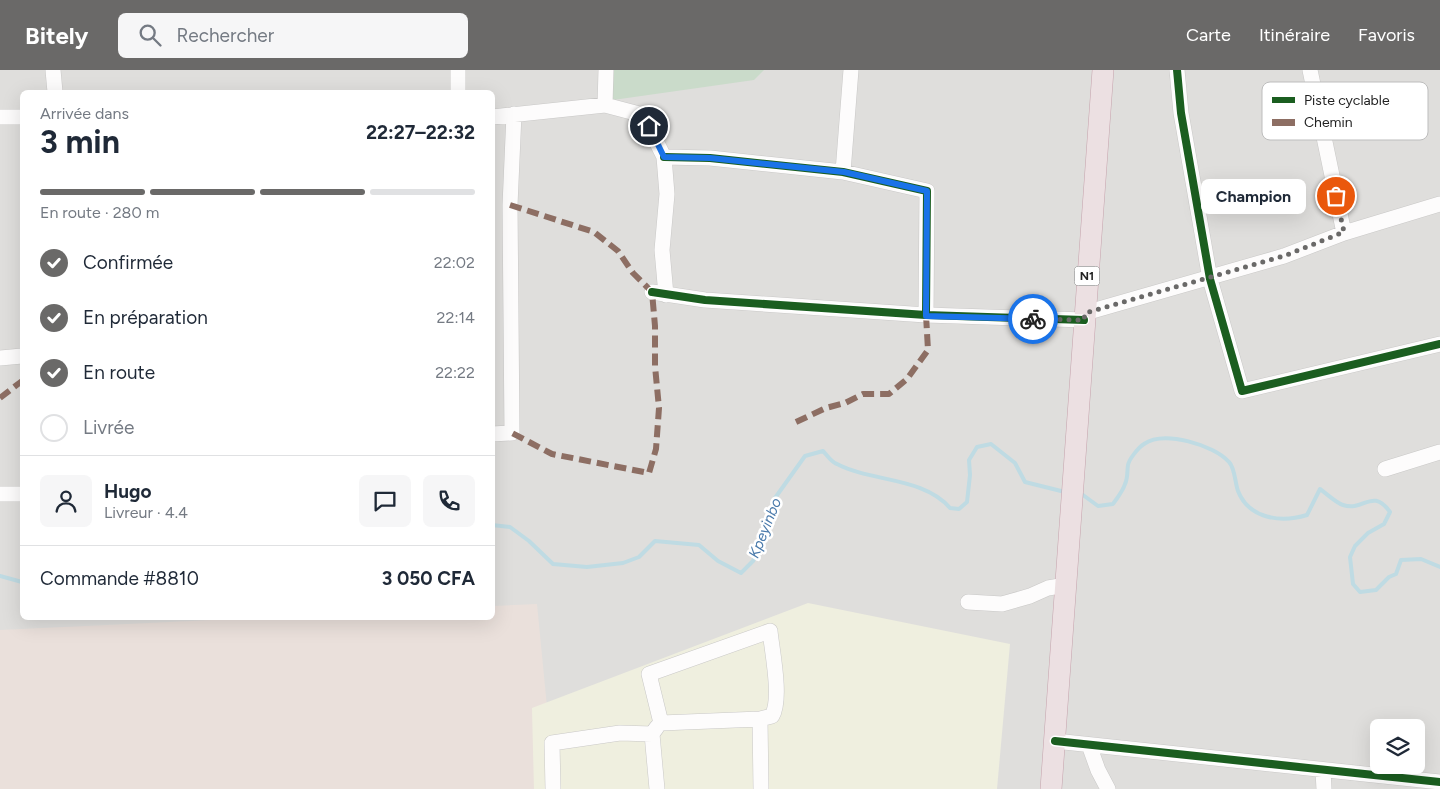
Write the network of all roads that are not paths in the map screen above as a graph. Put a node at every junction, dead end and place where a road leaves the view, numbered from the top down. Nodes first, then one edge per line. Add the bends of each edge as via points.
1 (53, 70) edge
2 (458, 70) edge
3 (606, 70) edge
4 (852, 70) edge
5 (1103, 70) edge
6 (1177, 70) edge
7 (55, 90) edge
8 (458, 90) edge
9 (604, 106) junction
10 (514, 114) junction
11 (20, 116) edge
12 (0, 117) edge
13 (495, 117) edge
14 (1325, 140) edge
15 (664, 157) junction
16 (844, 172) junction
17 (1440, 204) edge
18 (1344, 232) junction
19 (1210, 279) junction
20 (926, 316) junction
21 (1084, 317) junction
22 (1440, 344) edge
23 (20, 356) edge
24 (0, 358) edge
25 (495, 434) edge
26 (1440, 452) edge
27 (1385, 469) dead end
28 (0, 494) edge
29 (20, 494) edge
30 (1066, 585) junction
31 (968, 602) dead end
32 (760, 719) junction
33 (656, 729) junction
34 (1055, 741) junction
35 (1089, 745) junction
36 (1323, 771) junction
37 (1440, 782) edge
38 (1111, 787) edge
39 (553, 789) edge
40 (657, 789) edge
41 (761, 789) edge
42 (1051, 789) edge
43 (1324, 789) edge

1 - 7 street
2 - 8 street
3 - 9 street
4 - 16 street
5 - 21 highway, N1
6 - 19 street via 1181,113
9 - 10 street
9 - 15 street via 644,115
10 - 13 street
10 - 25 street via 510,205 512,433
11 - 12 street
14 - 18 street
15 - 16 street via 710,158
15 - 20 street via 667,194 659,294
16 - 20 street via 927,191
17 - 18 street
18 - 19 street via 1284,256
19 - 21 street
19 - 22 street via 1242,391
20 - 21 street
21 - 30 highway, N1
23 - 24 street
26 - 27 street
28 - 29 street
30 - 31 street via 1002,604
30 - 34 highway, N1
32 - 33 street
32 - 33 street via 772,716 775,710 776,676 770,630 649,674
32 - 41 street
33 - 39 street via 552,743
33 - 40 street
34 - 35 street
34 - 42 highway, N1
35 - 36 street
35 - 38 street via 1098,770
36 - 37 street
36 - 43 street

